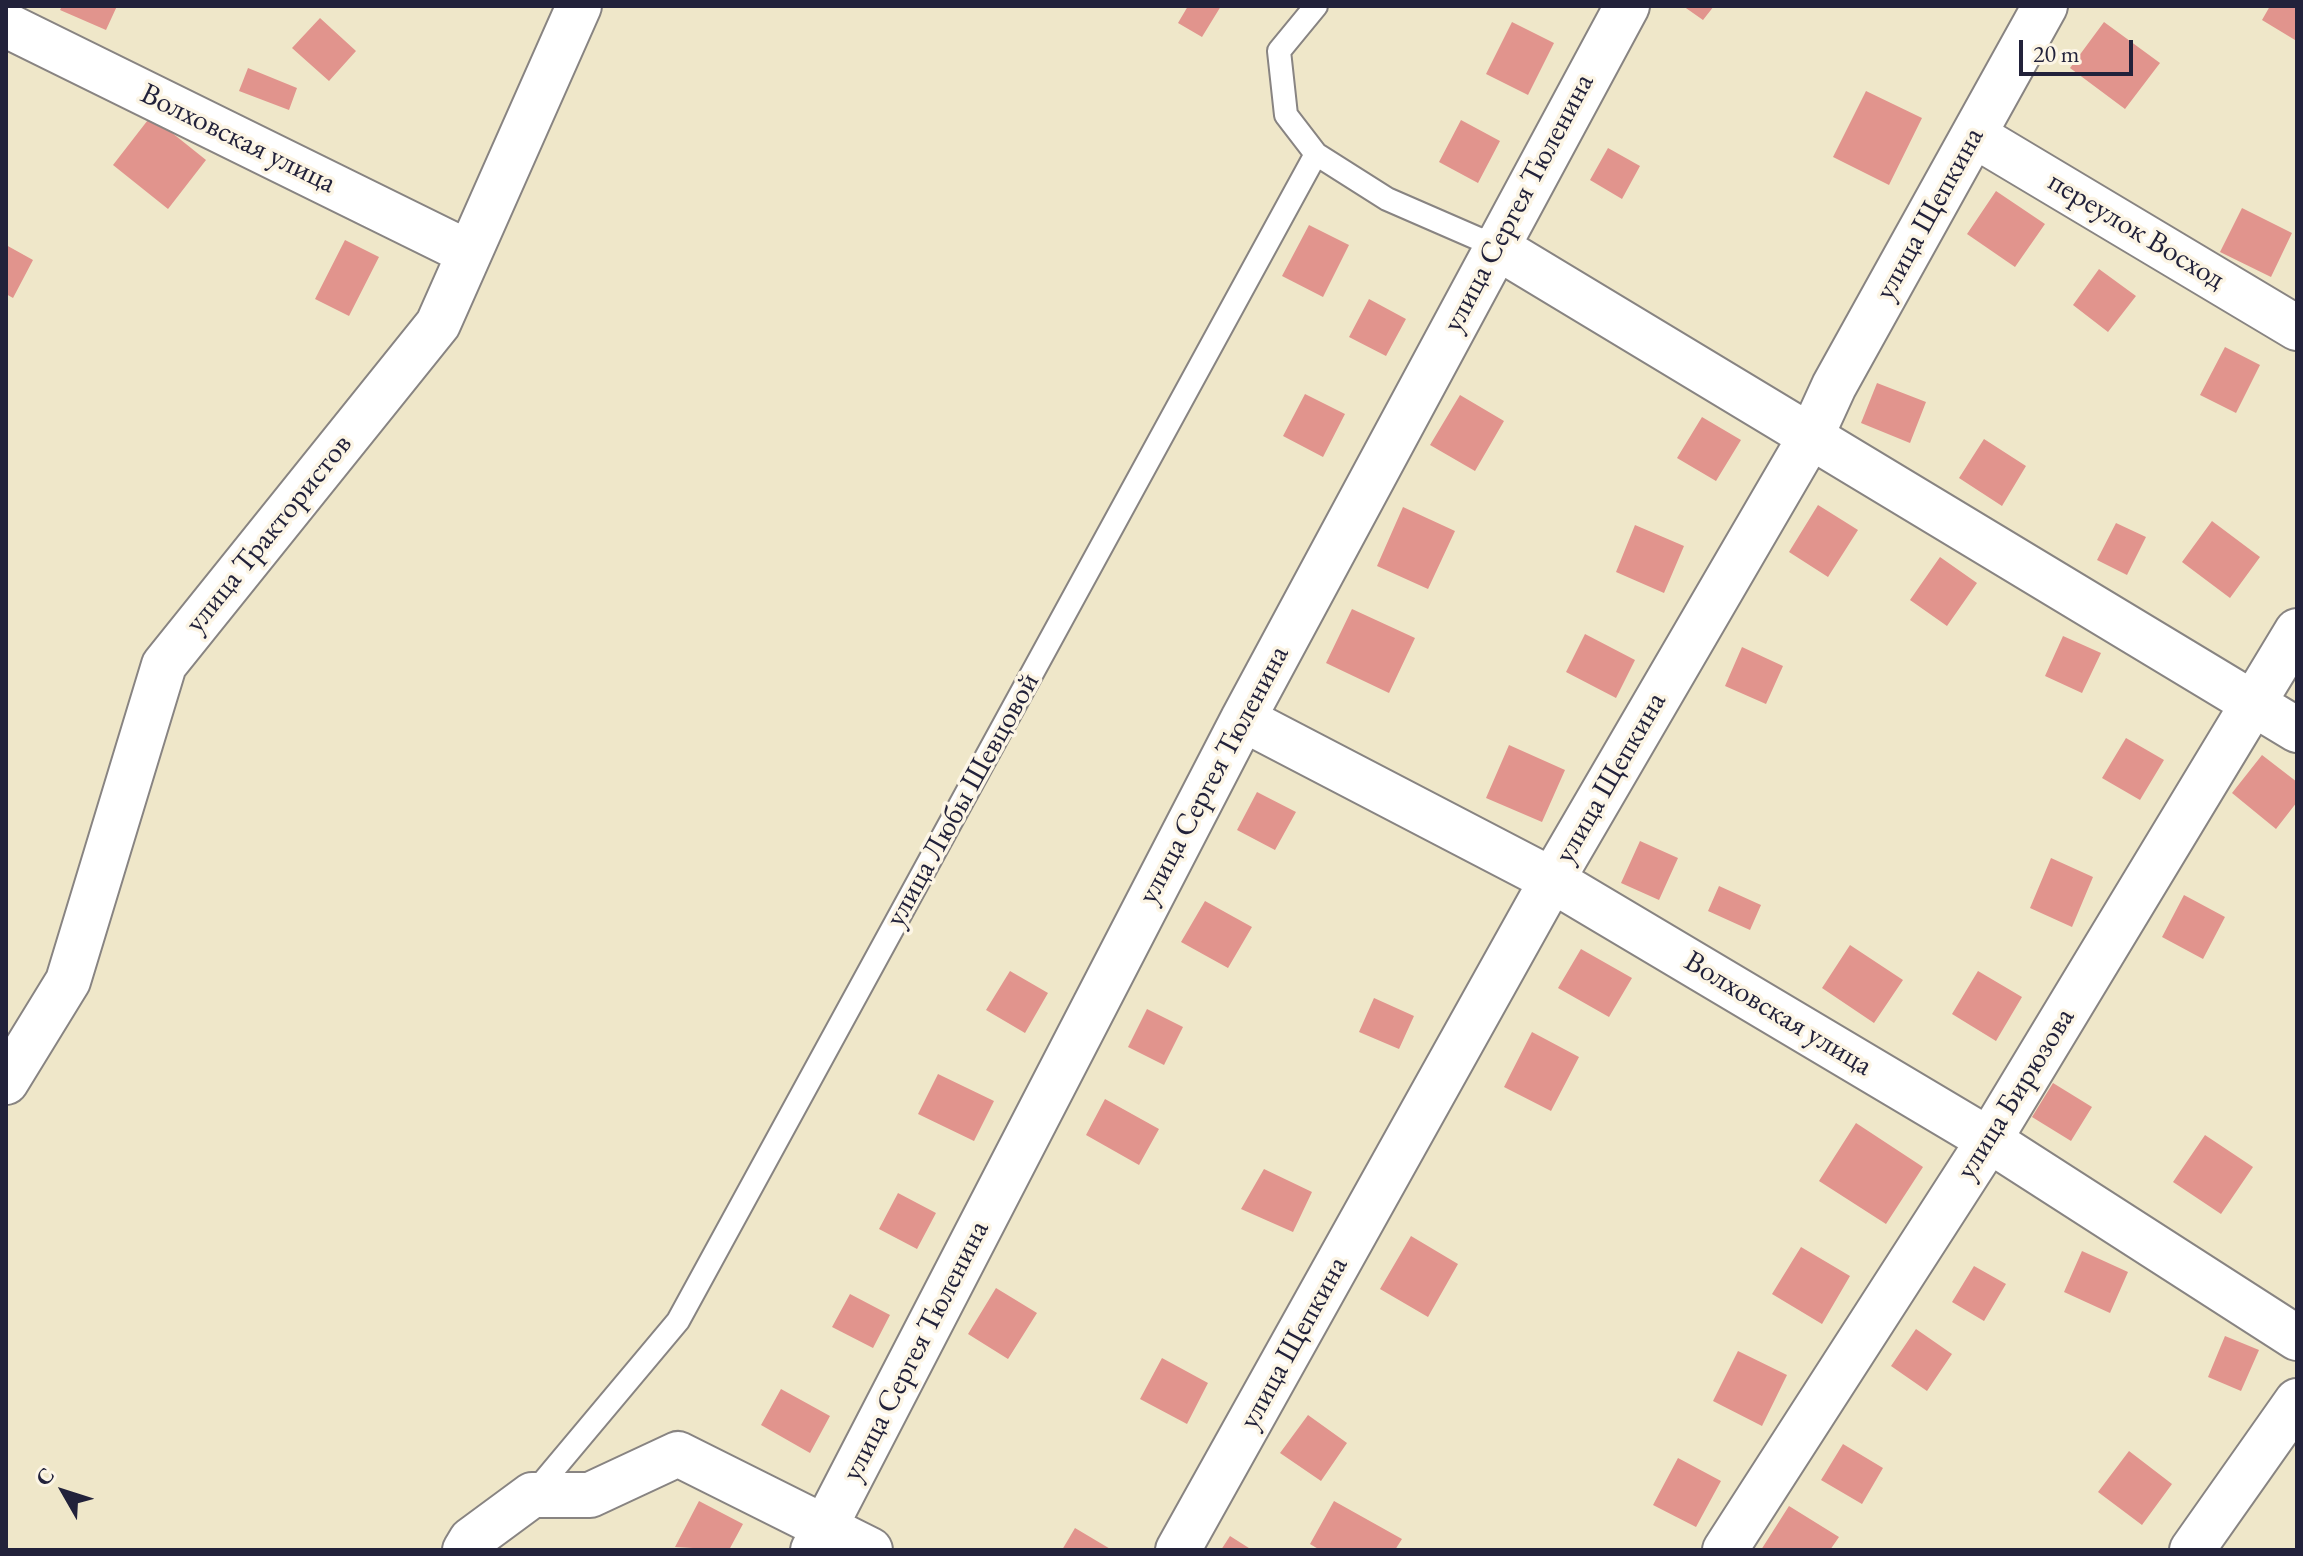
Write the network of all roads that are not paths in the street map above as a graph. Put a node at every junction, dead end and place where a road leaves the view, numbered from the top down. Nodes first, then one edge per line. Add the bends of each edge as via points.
1 (579, 6) edge
2 (1316, 6) edge
3 (1627, 6) edge
4 (2045, 6) edge
5 (15, 28) edge
6 (1974, 135) junction
7 (1316, 154) junction
8 (1495, 246) junction
9 (469, 253) junction
10 (2297, 328) edge
11 (1812, 434) junction
12 (2297, 631) edge
13 (2253, 702) junction
14 (1243, 719) junction
15 (2297, 730) edge
16 (1552, 880) junction
17 (6, 1082) edge
18 (1989, 1140) junction
19 (2297, 1338) edge
20 (2297, 1401) edge
21 (532, 1495) junction
22 (820, 1538) edge
23 (465, 1550) edge
24 (870, 1550) edge
25 (1178, 1550) edge
26 (1725, 1550) edge
27 (2192, 1550) edge

1 - 9 street, улица Трактористов
2 - 7 lane via 1279,51 1286,115
3 - 8 street, улица Сергея Тюленина
4 - 6 street, улица Щепкина
5 - 9 street, Волховская улица
6 - 10 street, переулок Восход
6 - 11 street, улица Щепкина
7 - 8 lane via 1387,199
7 - 21 lane, улица Любы Шевцовой via 678,1321
8 - 11 street
8 - 14 street, улица Сергея Тюленина
9 - 17 street, улица Трактористов via 438,324 164,665 68,981
11 - 13 street
11 - 16 street, улица Щепкина
12 - 13 street, улица Бирюзова
13 - 15 street
13 - 18 street, улица Бирюзова
14 - 16 street, Волховская улица
14 - 22 street, улица Сергея Тюленина
16 - 18 street, Волховская улица
16 - 25 street, улица Щепкина
18 - 19 street, Волховская улица
18 - 26 street, улица Бирюзова
20 - 27 street
21 - 22 street via 590,1495 678,1454
21 - 23 street, улица Любы Шевцовой
22 - 24 street

